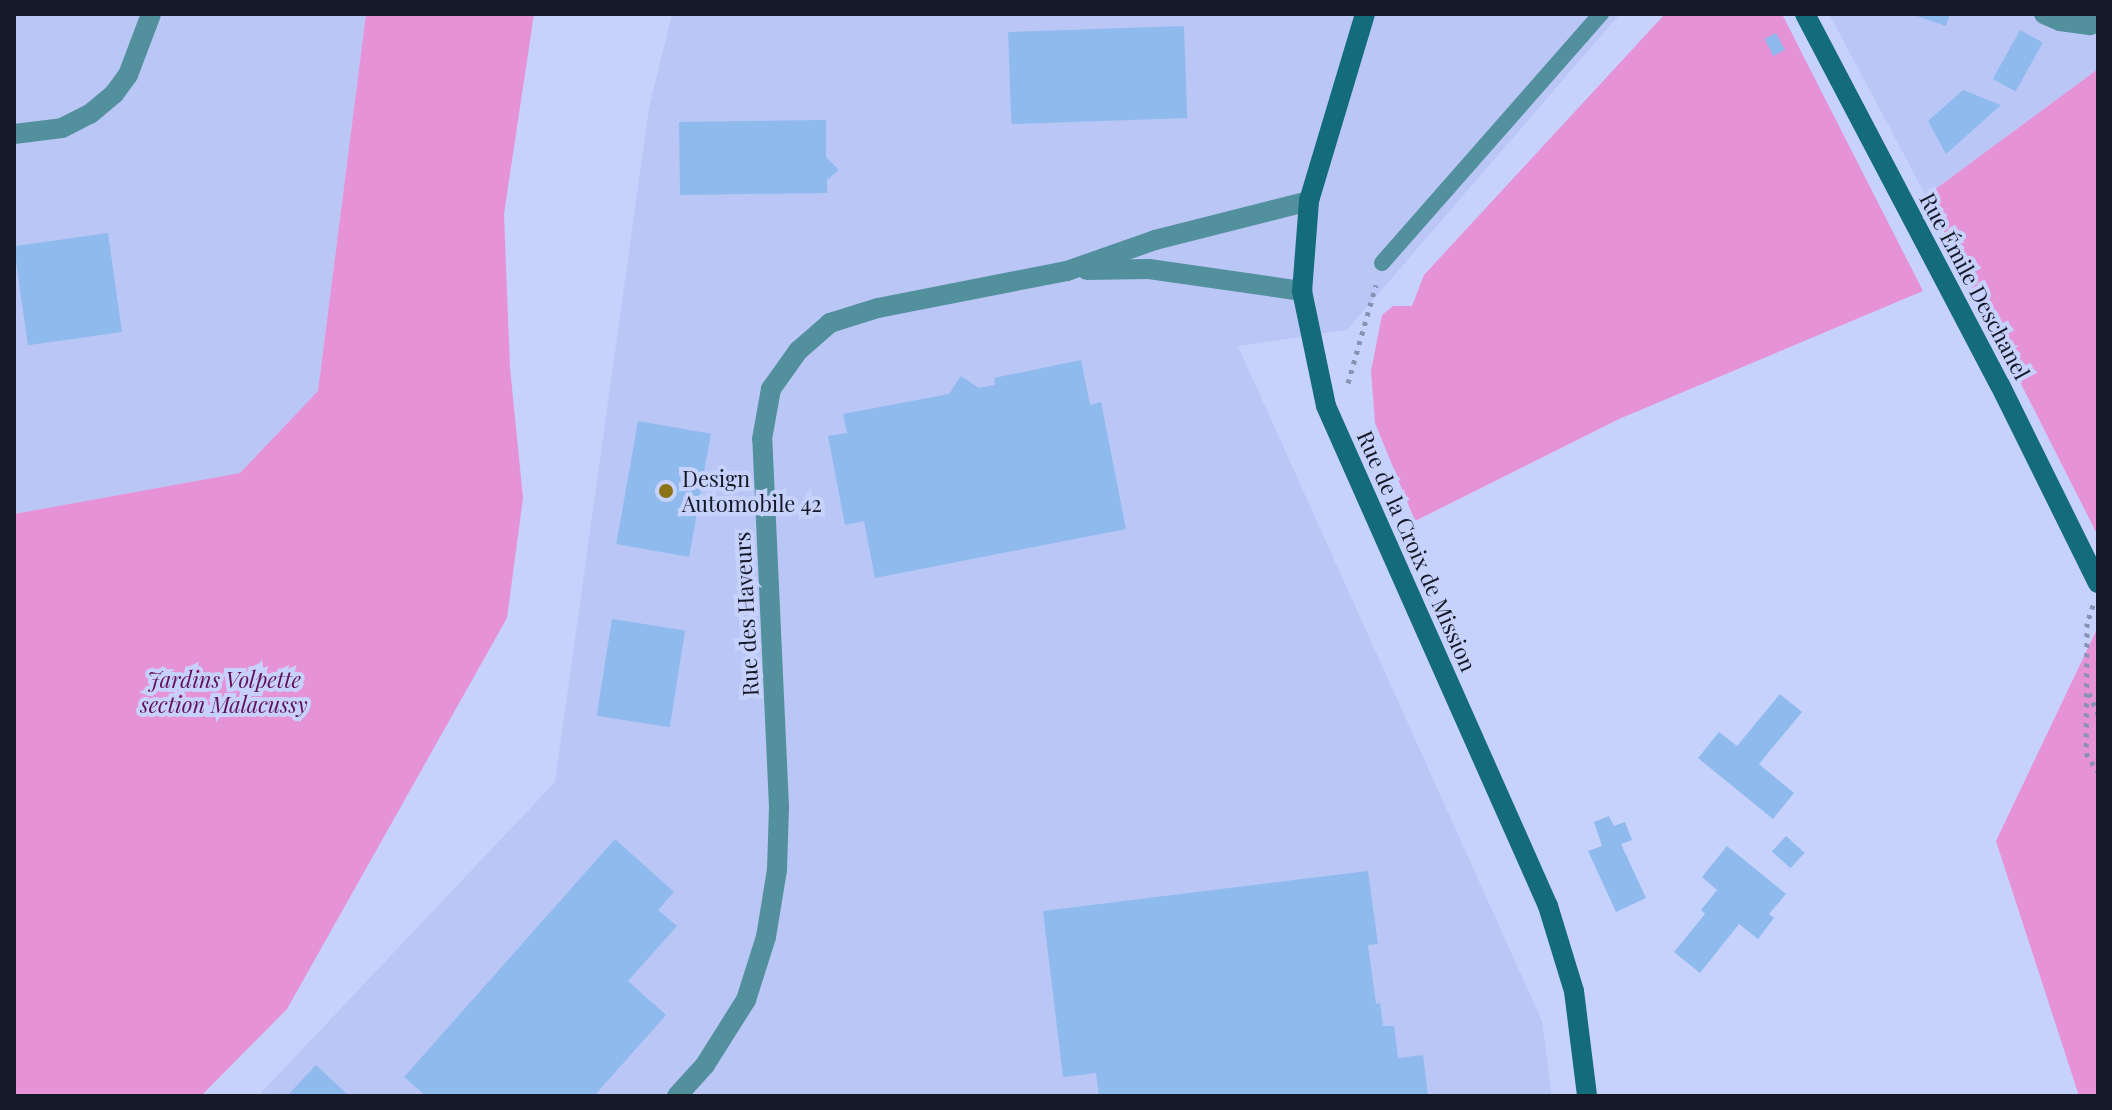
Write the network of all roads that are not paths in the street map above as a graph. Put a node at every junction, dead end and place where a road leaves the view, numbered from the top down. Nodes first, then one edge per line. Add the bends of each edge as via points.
1 (151, 14) edge
2 (1365, 14) edge
3 (1601, 14) edge
4 (1805, 14) edge
5 (2044, 14) edge
6 (2098, 21) edge
7 (14, 134) edge
8 (1309, 201) junction
9 (1382, 263) road end
10 (1067, 271) junction
11 (1302, 291) junction
12 (2096, 592) edge
13 (677, 1096) edge
14 (1587, 1096) edge

1 - 7 street via 128,75 114,94 62,128
2 - 8 main road, Rue de la Croix de Mission
3 - 9 lane
4 - 12 main road, Rue Émile Deschanel via 2000,385
5 - 6 street via 2090,25
8 - 10 street, Rue des Haveurs via 1155,240
8 - 11 main road, Rue de la Croix de Mission
10 - 11 street, Rue des Haveurs via 1149,269
10 - 13 street, Rue des Haveurs via 878,308 830,323 798,351 771,389 762,439 779,807 777,870 766,937 746,1000 705,1065
11 - 14 main road, Rue de la Croix de Mission via 1326,406 1548,906 1574,991

